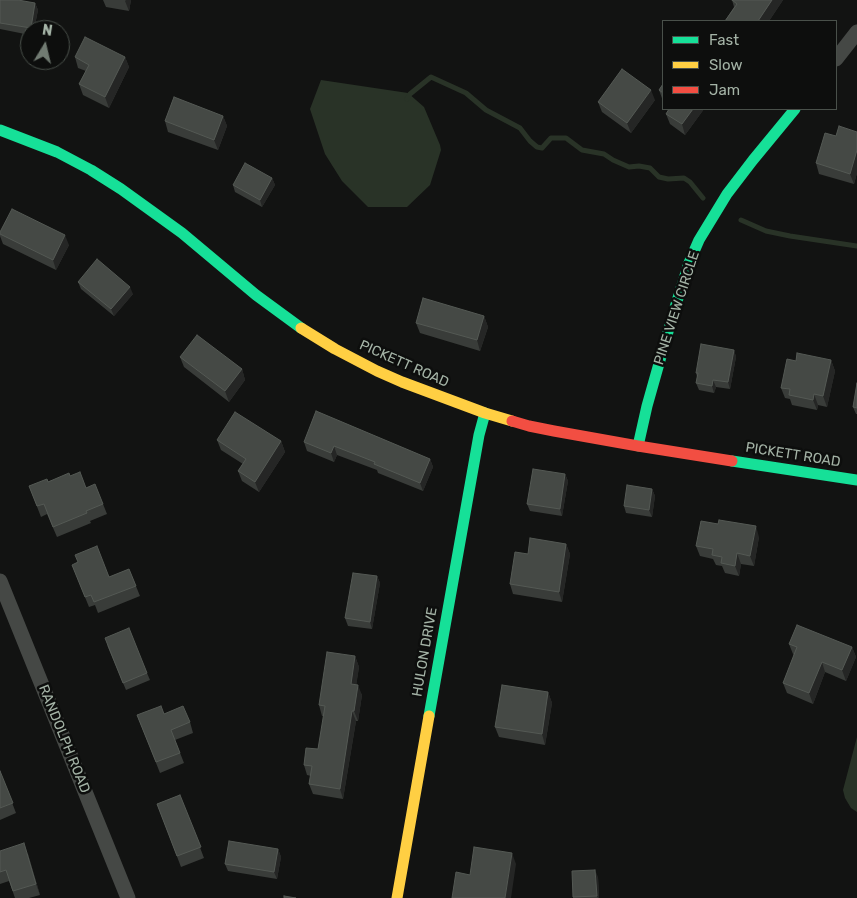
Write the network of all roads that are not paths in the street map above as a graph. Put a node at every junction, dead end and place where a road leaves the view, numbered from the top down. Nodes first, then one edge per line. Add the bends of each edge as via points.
1 (857, 32) edge
2 (837, 57) edge
3 (794, 110) edge
4 (0, 130) edge
5 (485, 413) junction
6 (638, 446) junction
7 (857, 480) edge
8 (0, 581) edge
9 (128, 898) edge
10 (397, 898) edge

1 - 2 street
3 - 6 street, PINE VIEW CIRCLE via 727,194 699,240 675,307
4 - 5 street, PICKETT ROAD via 57,152 121,189 182,233 277,311 335,349 402,382
5 - 6 street, PICKETT ROAD via 529,426
5 - 10 street, HULON DRIVE
6 - 7 street, PICKETT ROAD
8 - 9 street, RANDOLPH ROAD

